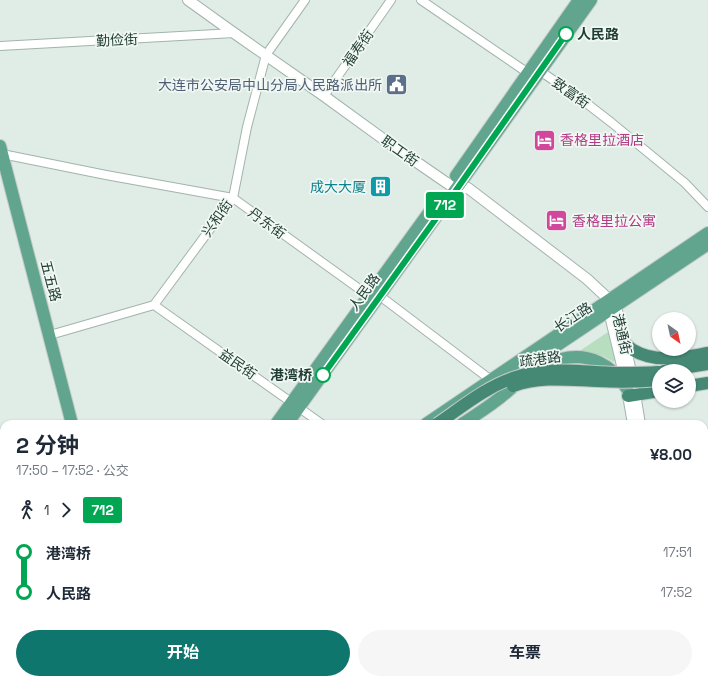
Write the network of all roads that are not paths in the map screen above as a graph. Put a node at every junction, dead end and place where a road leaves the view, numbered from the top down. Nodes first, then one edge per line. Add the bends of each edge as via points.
1 (188, 0) edge
2 (305, 0) edge
3 (391, 0) edge
4 (421, 0) edge
5 (579, 0) edge
6 (590, 0) edge
7 (234, 33) junction
8 (0, 46) edge
9 (266, 56) junction
10 (540, 71) junction
11 (528, 72) junction
12 (324, 96) junction
13 (1, 150) edge
14 (453, 187) junction
15 (233, 198) junction
16 (708, 207) edge
17 (708, 233) edge
18 (708, 244) edge
19 (374, 296) junction
20 (154, 305) junction
21 (611, 305) junction
22 (50, 335) junction
23 (624, 342) junction
24 (708, 353) edge
25 (708, 364) edge
26 (696, 366) edge
27 (652, 372) edge
28 (708, 372) edge
29 (696, 374) edge
30 (491, 380) junction
31 (521, 380) junction
32 (652, 380) edge
33 (708, 383) edge
34 (696, 385) edge
35 (652, 392) edge
36 (630, 394) junction
37 (295, 405) junction
38 (71, 420) edge
39 (280, 420) edge
40 (289, 420) edge
41 (316, 420) edge
42 (432, 420) edge
43 (443, 420) edge
44 (454, 420) edge
45 (468, 420) edge
46 (633, 420) edge
47 (639, 420) edge

1 - 7 street, 职工街
2 - 9 street, 兴和街
3 - 12 street, 福寿街
4 - 11 street
5 - 11 main road, 人民路
6 - 10 main road, 人民路
7 - 8 street, 勤俭街
7 - 9 street, 职工街
9 - 12 street, 职工街
9 - 15 street, 兴和街 via 247,127
10 - 11 street, 致富街
10 - 14 main road, 人民路
10 - 16 street, 致富街 via 581,99 685,182
11 - 14 main road, 人民路
12 - 14 street, 职工街
13 - 15 street, 丹东街 via 106,175
13 - 22 main road, 五五路
14 - 19 main road, 人民路
14 - 21 street, 职工街 via 468,188 587,279
15 - 19 street, 丹东街
15 - 20 street, 兴和街
17 - 21 main road, 长江路
18 - 21 main road, 长江路
19 - 30 street, 丹东街
19 - 37 main road, 人民路
20 - 22 street
20 - 37 street, 益民街
21 - 23 street, 港通街
21 - 30 main road
21 - 31 main road, 长江路 via 544,356
21 - 36 street, 港通街
22 - 38 main road, 五五路
23 - 24 highway via 632,350 659,358 674,359
23 - 36 street, 港通街
25 - 26 highway
27 - 43 highway, 疏港路, bridge via 554,370 531,373 515,377 484,392
28 - 29 highway
30 - 42 main road
31 - 36 main road via 560,359 588,358 613,371
31 - 45 main road, 长江路
32 - 44 highway, 疏港路, bridge via 532,381 502,390
33 - 34 highway
35 - 36 highway
36 - 46 street, 港通街
36 - 47 street, 港通街
37 - 39 main road, 人民路
37 - 40 main road, 人民路
37 - 41 street, 益民街

